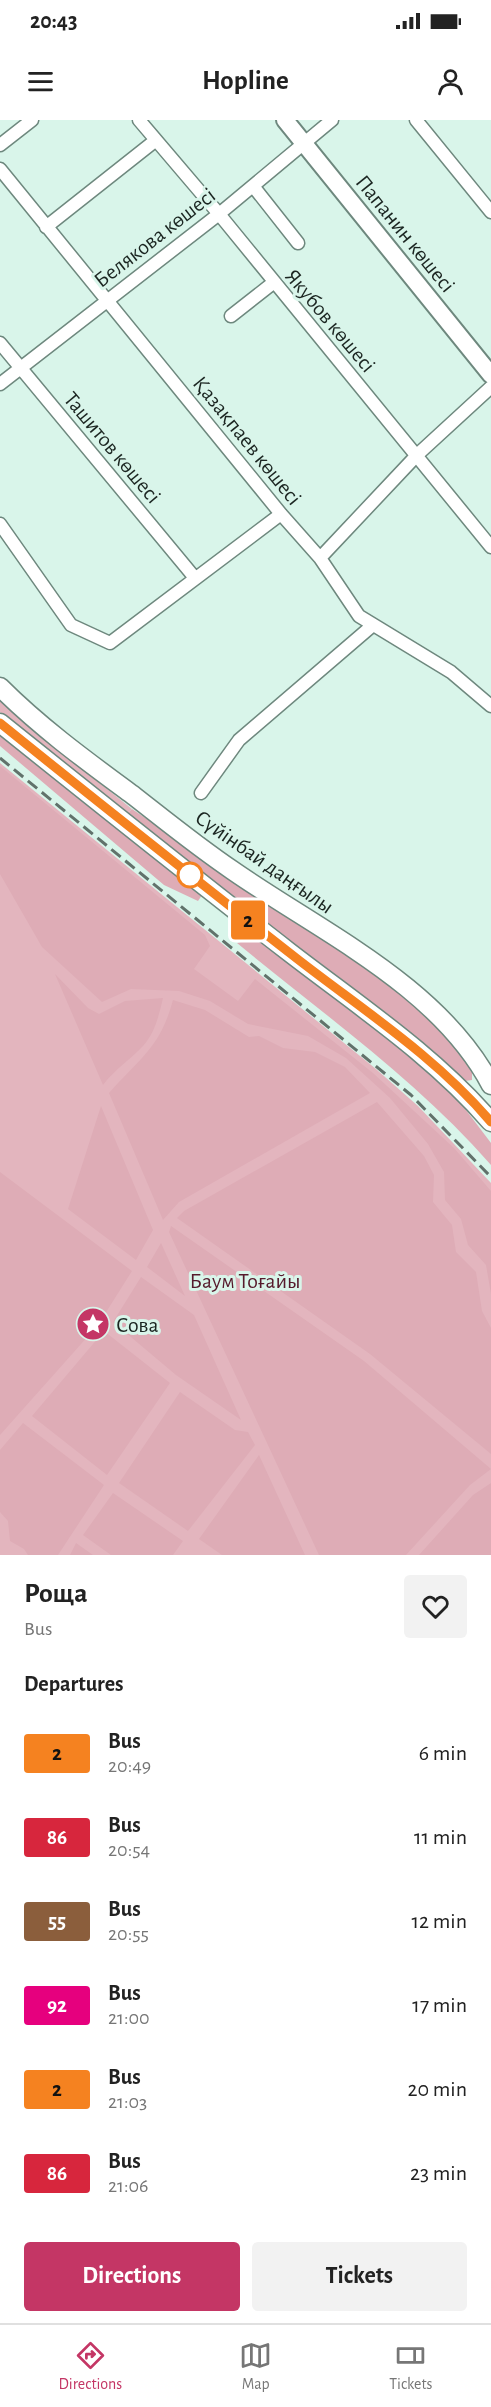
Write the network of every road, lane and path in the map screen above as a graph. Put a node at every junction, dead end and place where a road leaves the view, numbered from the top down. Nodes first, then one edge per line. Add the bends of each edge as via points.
1 (32, 120) edge
2 (139, 120) edge
3 (285, 120) edge
4 (332, 120) edge
5 (416, 120) edge
6 (156, 140) junction
7 (304, 143) junction
8 (0, 145) edge
9 (0, 169) edge
10 (253, 186) junction
11 (491, 212) edge
12 (219, 214) junction
13 (46, 227) junction
14 (298, 243) dead end
15 (273, 282) junction
16 (106, 301) junction
17 (231, 316) dead end
18 (0, 343) edge
19 (488, 364) edge
20 (20, 367) junction
21 (0, 384) edge
22 (491, 387) edge
23 (417, 455) junction
24 (281, 514) junction
25 (0, 524) edge
26 (491, 547) edge
27 (320, 558) junction
28 (195, 578) junction
29 (372, 625) junction
30 (0, 687) edge
31 (491, 706) edge
32 (0, 723) edge
33 (201, 793) dead end
34 (490, 1081) edge
35 (491, 1122) edge

1 - 8 street
2 - 6 street, Якубов көшесі
3 - 7 main road, Папанин көшесі
4 - 7 street, Белякова көшесі
5 - 11 street
6 - 12 street, Якубов көшесі
6 - 13 street
7 - 10 street, Белякова көшесі
7 - 19 main road, Папанин көшесі
9 - 13 street, Қазақпаев көшесі
10 - 12 street, Белякова көшесі
10 - 14 street
12 - 15 street, Якубов көшесі
12 - 16 street, Белякова көшесі
13 - 16 street, Қазақпаев көшесі
15 - 17 street
15 - 23 street, Якубов көшесі
16 - 20 street, Белякова көшесі
16 - 24 street, Қазақпаев көшесі
18 - 20 street, Ташитов көшесі
20 - 21 street, Белякова көшесі
20 - 28 street, Ташитов көшесі
22 - 23 street
23 - 26 street, Якубов көшесі
23 - 27 street
24 - 27 street, Қазақпаев көшесі
24 - 28 street
25 - 28 street via 71,625 110,642
27 - 29 street, Қазақпаев көшесі via 359,616
29 - 31 street, Қазақпаев көшесі via 451,672
29 - 33 street via 239,740
30 - 34 main road, Сүйінбай даңғылы via 70,749 230,869 412,992 442,1018
32 - 35 main road via 419,1051

